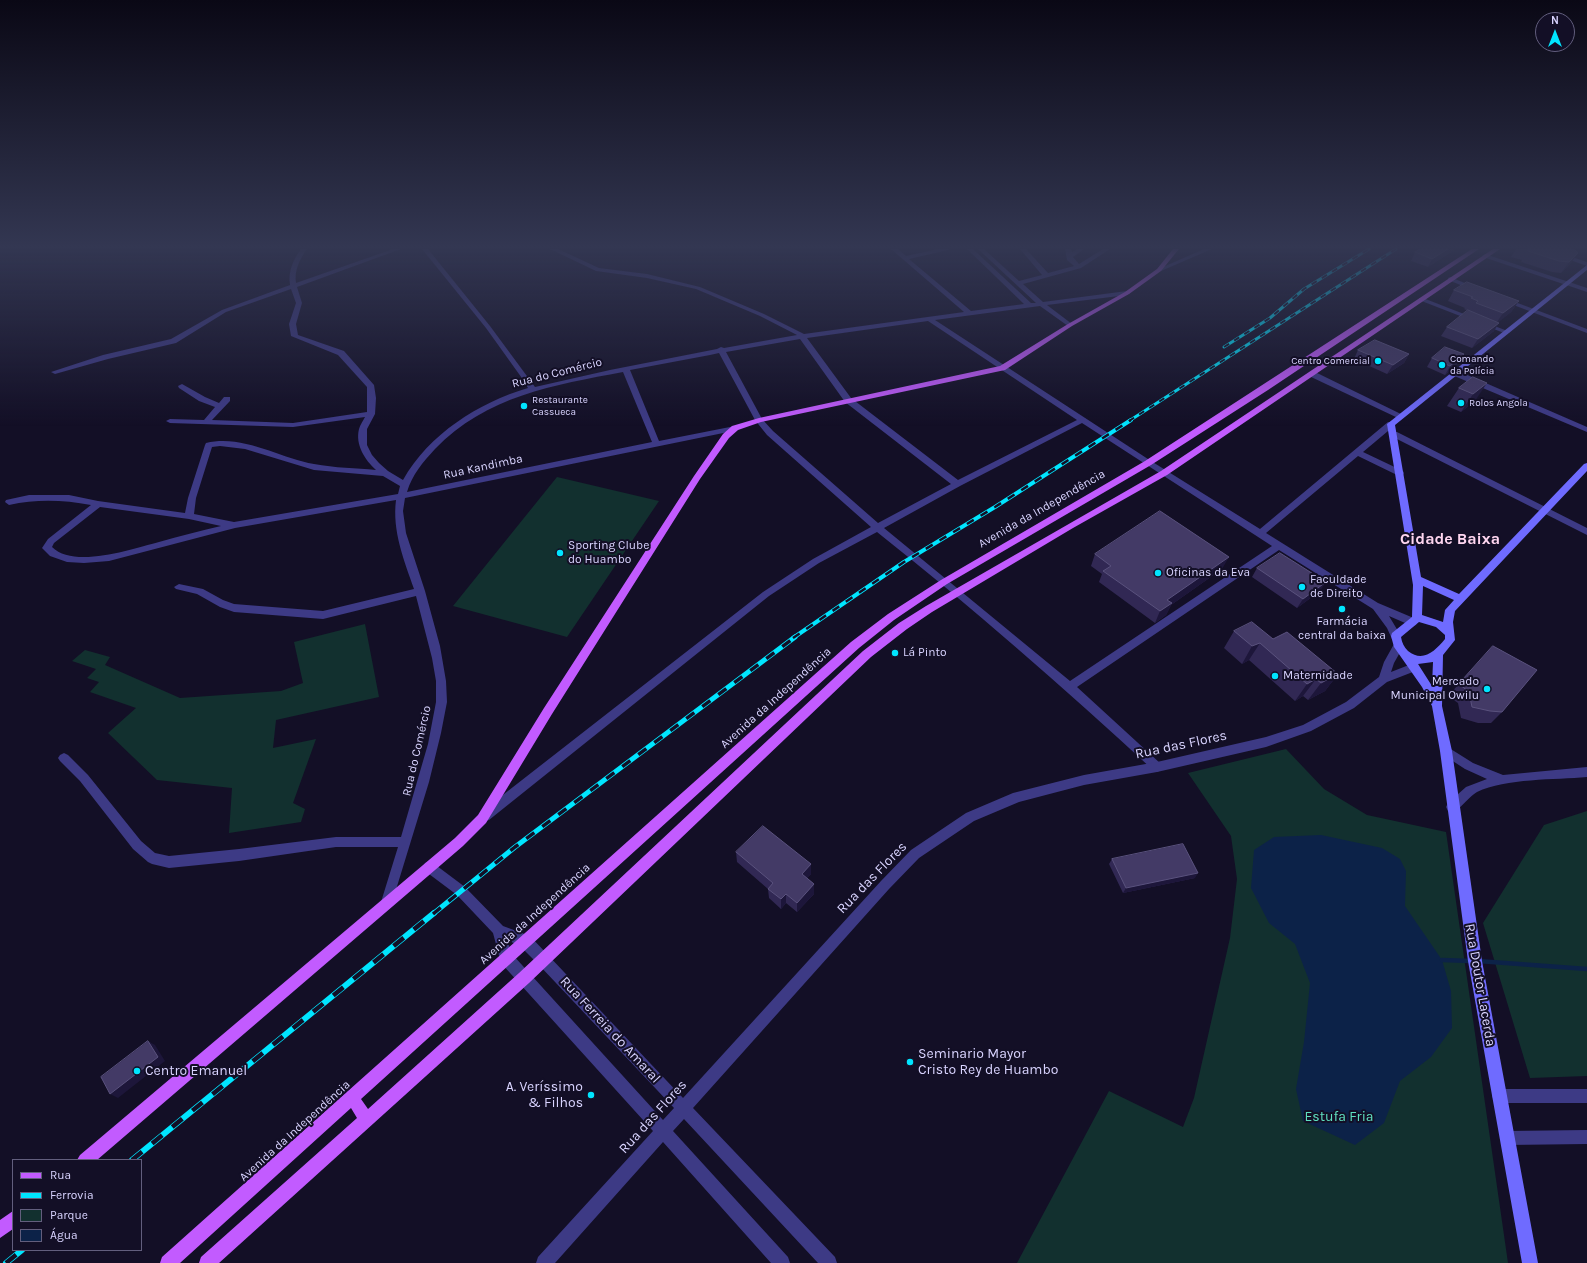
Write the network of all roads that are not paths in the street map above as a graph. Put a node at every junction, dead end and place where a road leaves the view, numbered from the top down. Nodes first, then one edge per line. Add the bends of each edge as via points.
1 (232, 308) edge
2 (298, 308) edge
3 (473, 308) edge
4 (748, 308) edge
5 (963, 308) edge
6 (1013, 308) edge
7 (1046, 308) edge
8 (1100, 308) edge
9 (1386, 308) edge
10 (1408, 308) edge
11 (1444, 308) edge
12 (1528, 308) edge
13 (1536, 308) edge
14 (1533, 310) junction
15 (969, 313) junction
16 (928, 318) junction
17 (1070, 325) junction
18 (1352, 331) junction
19 (1587, 331) edge
20 (1506, 332) junction
21 (801, 336) junction
22 (1366, 336) junction
23 (721, 349) junction
24 (1002, 368) junction
25 (626, 369) junction
26 (55, 372) dead end
27 (1455, 373) junction
28 (1312, 374) junction
29 (182, 386) dead end
30 (532, 389) junction
31 (227, 399) dead end
32 (848, 400) junction
33 (219, 406) junction
34 (371, 414) junction
35 (1401, 416) junction
36 (1219, 417) junction
37 (759, 420) junction
38 (1083, 420) junction
39 (170, 421) dead end
40 (206, 422) junction
41 (1391, 424) junction
42 (1236, 426) junction
43 (736, 428) junction
44 (1587, 430) edge
45 (1394, 434) junction
46 (656, 443) junction
47 (1356, 452) junction
48 (1148, 463) junction
49 (1587, 466) edge
50 (385, 473) junction
51 (1164, 473) junction
52 (1400, 473) junction
53 (405, 484) junction
54 (957, 484) junction
55 (401, 496) junction
56 (9, 502) dead end
57 (98, 504) junction
58 (1545, 511) junction
59 (190, 516) junction
60 (1055, 516) junction
61 (235, 525) junction
62 (1070, 526) junction
63 (877, 528) junction
64 (1587, 532) edge
65 (1261, 533) junction
66 (1280, 545) junction
67 (1417, 579) junction
68 (944, 582) junction
69 (179, 587) dead end
70 (420, 591) junction
71 (958, 593) junction
72 (1461, 599) junction
73 (1375, 606) junction
74 (1415, 620) junction
75 (1450, 634) junction
76 (1396, 636) junction
77 (1402, 651) junction
78 (1438, 654) junction
79 (1428, 660) junction
80 (1414, 667) junction
81 (1383, 679) junction
82 (1070, 687) junction
83 (1437, 706) junction
84 (1446, 752) junction
85 (64, 758) dead end
86 (1157, 767) junction
87 (1587, 772) edge
88 (1503, 780) junction
89 (1452, 807) junction
90 (482, 819) junction
91 (405, 842) junction
92 (429, 867) junction
93 (387, 902) junction
94 (498, 930) junction
95 (524, 941) junction
96 (506, 958) junction
97 (544, 960) junction
98 (524, 978) junction
99 (1499, 1096) junction
100 (1587, 1096) edge
101 (352, 1097) junction
102 (683, 1108) junction
103 (366, 1120) junction
104 (662, 1131) junction
105 (1587, 1137) edge
106 (1507, 1138) junction
107 (86, 1159) edge
108 (12, 1220) edge
109 (0, 1230) edge
110 (1530, 1262) edge
111 (168, 1263) edge
112 (207, 1263) edge
113 (544, 1263) edge
114 (782, 1263) edge
115 (829, 1263) edge

1 - 26 street via 173,341
2 - 34 street via 292,332 295,336 341,353 347,358 371,386
3 - 30 street
4 - 21 street
5 - 15 street
6 - 15 street, Rua do Comércio
7 - 17 street
8 - 17 main road
9 - 18 main road, Avenida da Independência
10 - 22 main road
11 - 20 street
12 - 14 street
13 - 14 main road
14 - 19 street
14 - 20 main road
15 - 16 street, Rua do Comércio
16 - 21 street, Rua do Comércio
16 - 24 street
17 - 24 main road
18 - 22 main road
18 - 36 main road, Avenida da Independência
20 - 27 main road
21 - 23 street, Rua do Comércio
21 - 32 street
22 - 28 main road
23 - 25 street, Rua do Comércio
23 - 37 street
24 - 32 main road
24 - 38 street
25 - 30 street, Rua do Comércio
25 - 46 street
27 - 35 main road
27 - 44 street
28 - 35 street
28 - 42 main road
29 - 33 street
30 - 53 street, Rua do Comércio via 490,405 456,426 426,454
31 - 33 street
32 - 37 main road
32 - 54 street
33 - 40 street
34 - 40 street via 293,425
34 - 50 street via 363,429 363,445 368,456
35 - 41 main road
36 - 42 main road
36 - 48 main road, Avenida da Independência
37 - 43 main road
37 - 63 street via 770,433
38 - 48 street
38 - 54 street
39 - 40 street
41 - 45 main road
41 - 47 street
42 - 51 main road
43 - 46 street, Rua Kandimba
43 - 90 main road via 726,436 697,478
45 - 52 main road
45 - 58 street
46 - 55 street, Rua Kandimba
47 - 52 street
47 - 65 street
48 - 51 street
48 - 60 main road, Avenida da Independência
49 - 58 main road
50 - 53 street
50 - 59 street via 314,467 243,447 215,443 209,445 192,498
51 - 62 main road
51 - 65 street
52 - 67 main road
53 - 55 street, Rua do Comércio
54 - 63 street
55 - 61 street, Rua Kandimba
55 - 70 street, Rua do Comércio via 400,518 405,544
56 - 57 street via 29,498 69,498
57 - 59 street
57 - 61 street, Rua Kandimba via 51,541 47,548 53,554 67,559 109,558
58 - 64 street
58 - 72 main road
59 - 61 street
60 - 62 main road
60 - 68 main road, Avenida da Independência
62 - 71 main road
63 - 68 street
63 - 90 street via 816,561 766,594
65 - 66 street
66 - 73 street
66 - 82 street
67 - 72 main road
67 - 74 main road via 1419,600
68 - 71 street
68 - 95 main road, Avenida da Independência via 854,645
69 - 70 street via 197,590 224,606 234,608 323,615
70 - 91 street, Rua do Comércio via 441,685 440,717
71 - 82 street
71 - 97 main road via 903,626 867,654
72 - 75 main road via 1450,610
73 - 74 street
73 - 76 street
74 - 75 main road via 1440,624
74 - 76 main road
75 - 78 main road via 1450,640
76 - 77 main road via 1396,643
77 - 79 main road via 1420,660
77 - 80 main road, Rua Doutor Lacerda
77 - 81 street via 1389,662
78 - 79 main road
78 - 83 main road, Rua Doutor Lacerda
79 - 80 main road
80 - 81 street, Rua das Flores
80 - 83 main road, Rua Doutor Lacerda
81 - 86 street, Rua das Flores via 1350,705 1307,728 1266,742
82 - 86 street
83 - 84 main road, Rua Doutor Lacerda
84 - 88 street via 1469,766
84 - 89 main road, Rua Doutor Lacerda
85 - 91 street via 84,778 137,845 152,858 169,862 201,860 336,842
86 - 102 street, Rua das Flores via 1084,780 1017,797 970,817 915,854
87 - 88 street
88 - 89 street via 1472,789
89 - 99 main road, Rua Doutor Lacerda via 1475,961
90 - 92 main road
91 - 93 street, Rua do Comércio
92 - 93 main road
92 - 94 street, Rua Ferreia do Amaral via 461,891
93 - 107 main road
94 - 95 street, Rua Ferreia do Amaral
94 - 96 street, Rua Ferreia do Amaral
95 - 96 main road, Avenida da Independência
95 - 97 street, Rua Ferreia do Amaral
96 - 98 street, Rua Ferreia do Amaral
96 - 101 main road, Avenida da Independência
97 - 98 main road
97 - 102 street, Rua Ferreia do Amaral
98 - 103 main road
98 - 104 street, Rua Ferreia do Amaral
99 - 100 street
99 - 106 main road, Rua Doutor Lacerda
101 - 103 main road
101 - 111 main road, Avenida da Independência
102 - 104 street, Rua das Flores
102 - 115 street, Rua Ferreia do Amaral
103 - 112 main road
104 - 113 street, Rua das Flores
104 - 114 street, Rua Ferreia do Amaral
105 - 106 street
106 - 110 main road, Rua Doutor Lacerda
108 - 109 main road

